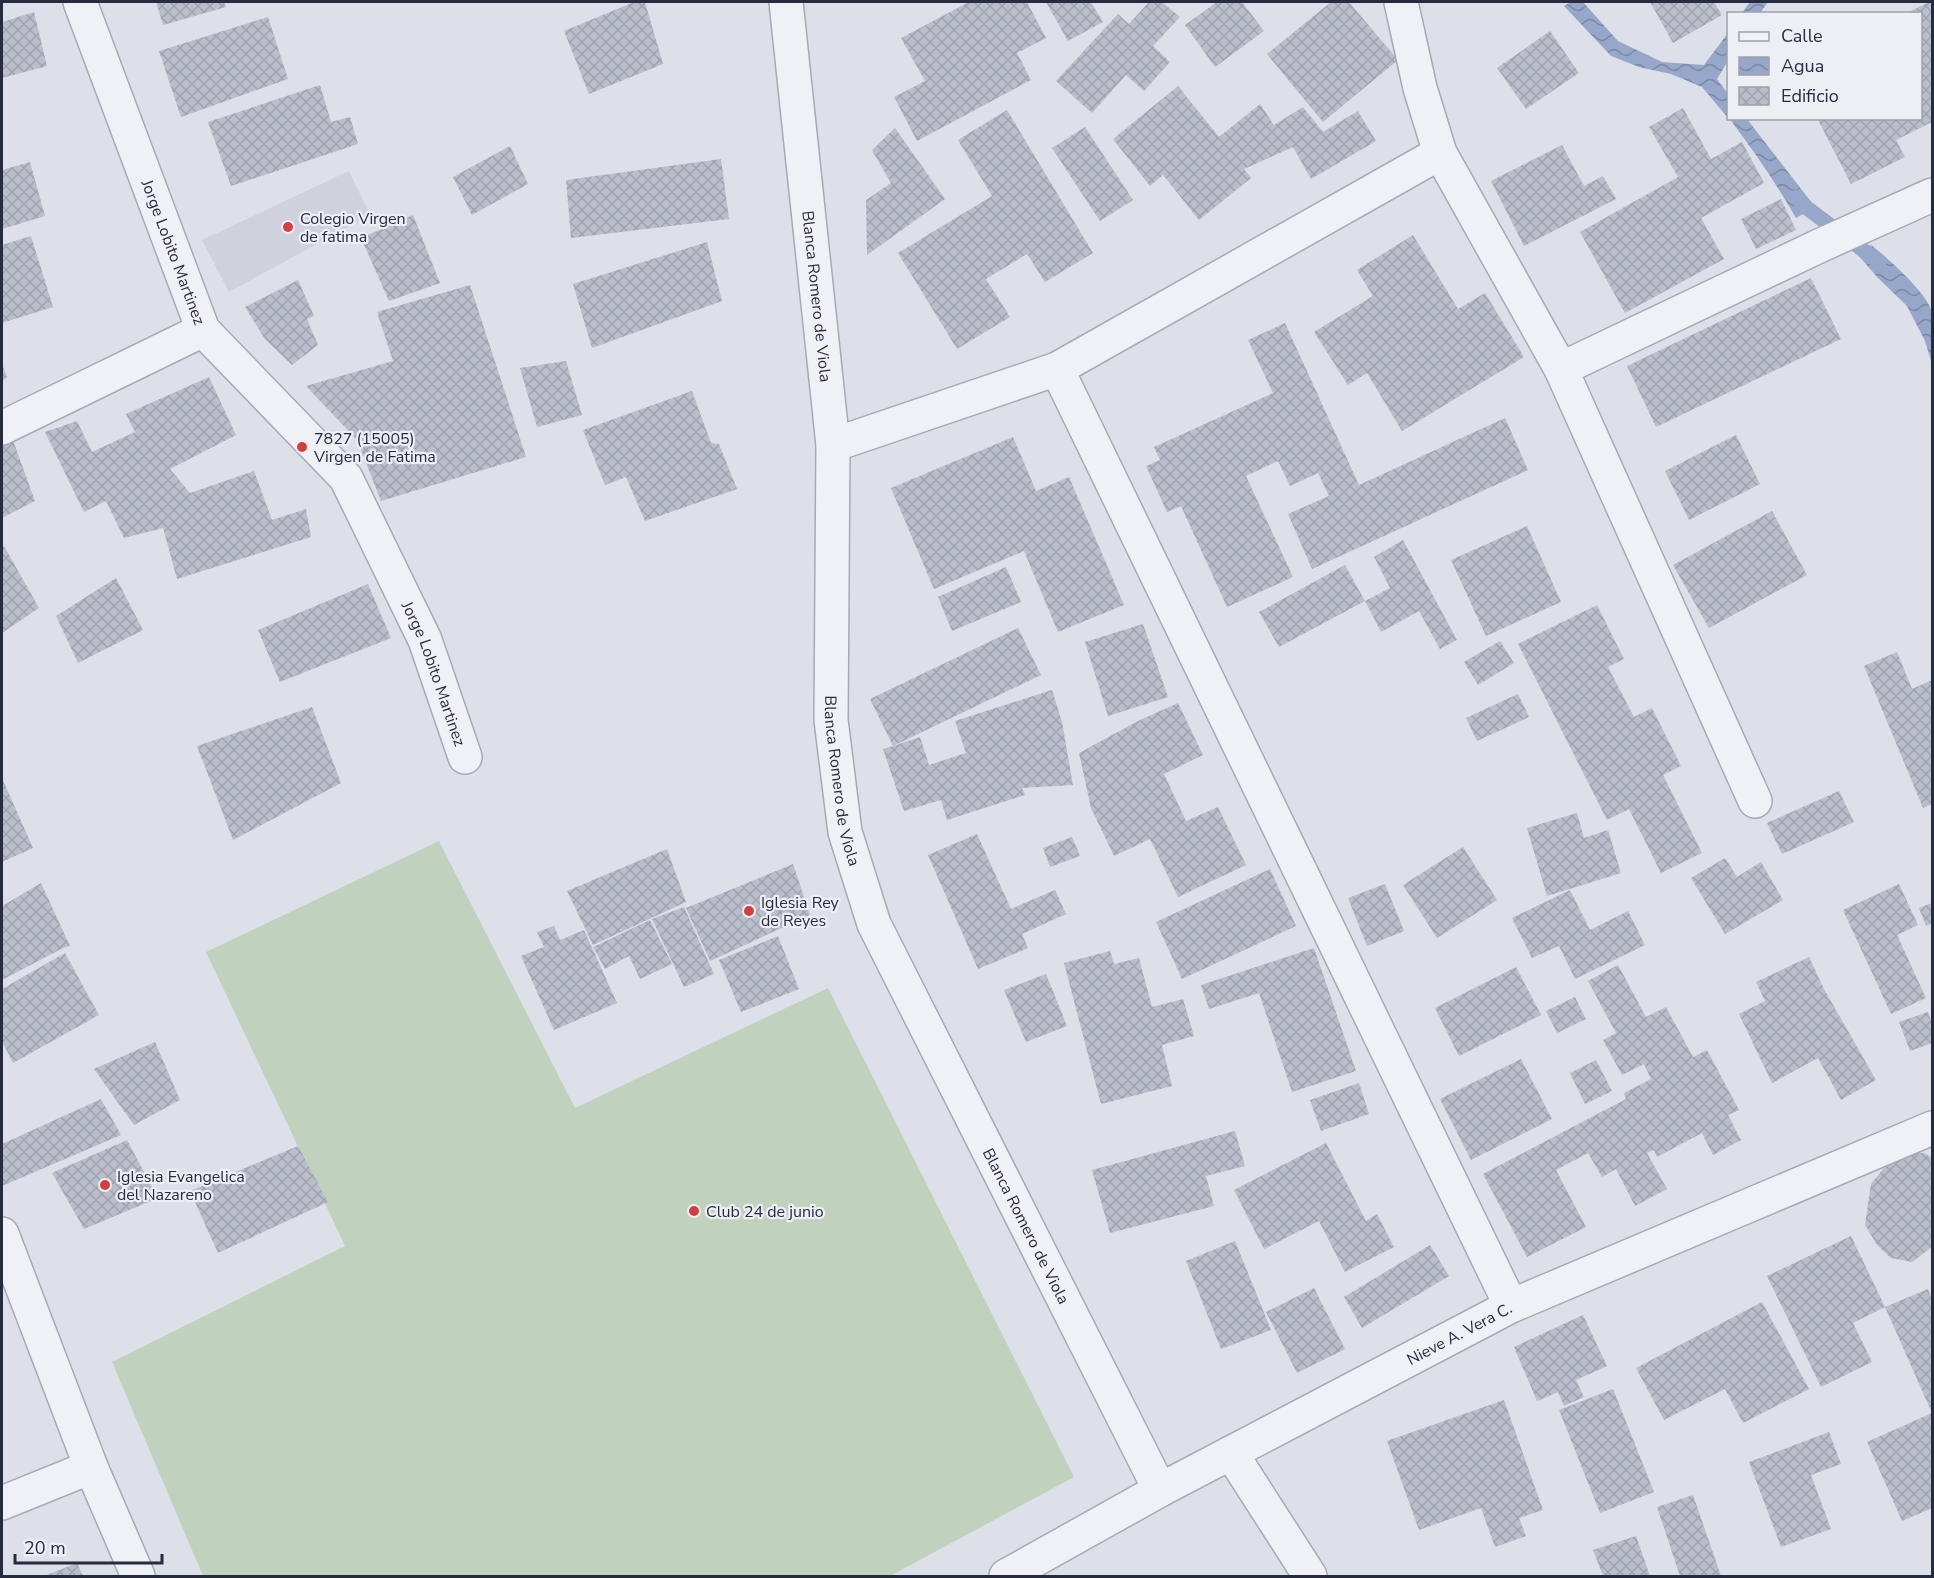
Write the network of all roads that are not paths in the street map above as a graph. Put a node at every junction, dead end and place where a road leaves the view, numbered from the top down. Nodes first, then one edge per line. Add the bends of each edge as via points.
1 (80, 2) edge
2 (786, 2) edge
3 (1401, 2) edge
4 (1440, 153) junction
5 (1932, 195) edge
6 (203, 330) junction
7 (1058, 369) junction
8 (1561, 369) junction
9 (2, 429) edge
10 (833, 445) junction
11 (465, 757) dead end
12 (1755, 801) dead end
13 (1932, 1128) edge
14 (2, 1234) edge
15 (1511, 1306) junction
16 (1231, 1453) junction
17 (91, 1467) junction
18 (1160, 1490) junction
19 (2, 1503) edge
20 (138, 1576) edge
21 (1006, 1576) edge
22 (1310, 1576) edge

1 - 6 street, Jorge Lobito Martinez
2 - 10 street, Blanca Romero de Viola
3 - 4 street via 1420,88
4 - 7 street
4 - 8 street
5 - 8 street
6 - 9 street
6 - 11 street, Jorge Lobito Martinez via 346,478 425,640
7 - 10 street
7 - 15 street
8 - 12 street
10 - 18 street, Blanca Romero de Viola via 831,720 845,832 874,924
13 - 15 street, Nieve A. Vera C.
14 - 17 street
15 - 16 street, Nieve A. Vera C.
16 - 18 street, Nieve A. Vera C.
16 - 22 street
17 - 19 street
17 - 20 street
18 - 21 street, Nieve A. Vera C.

